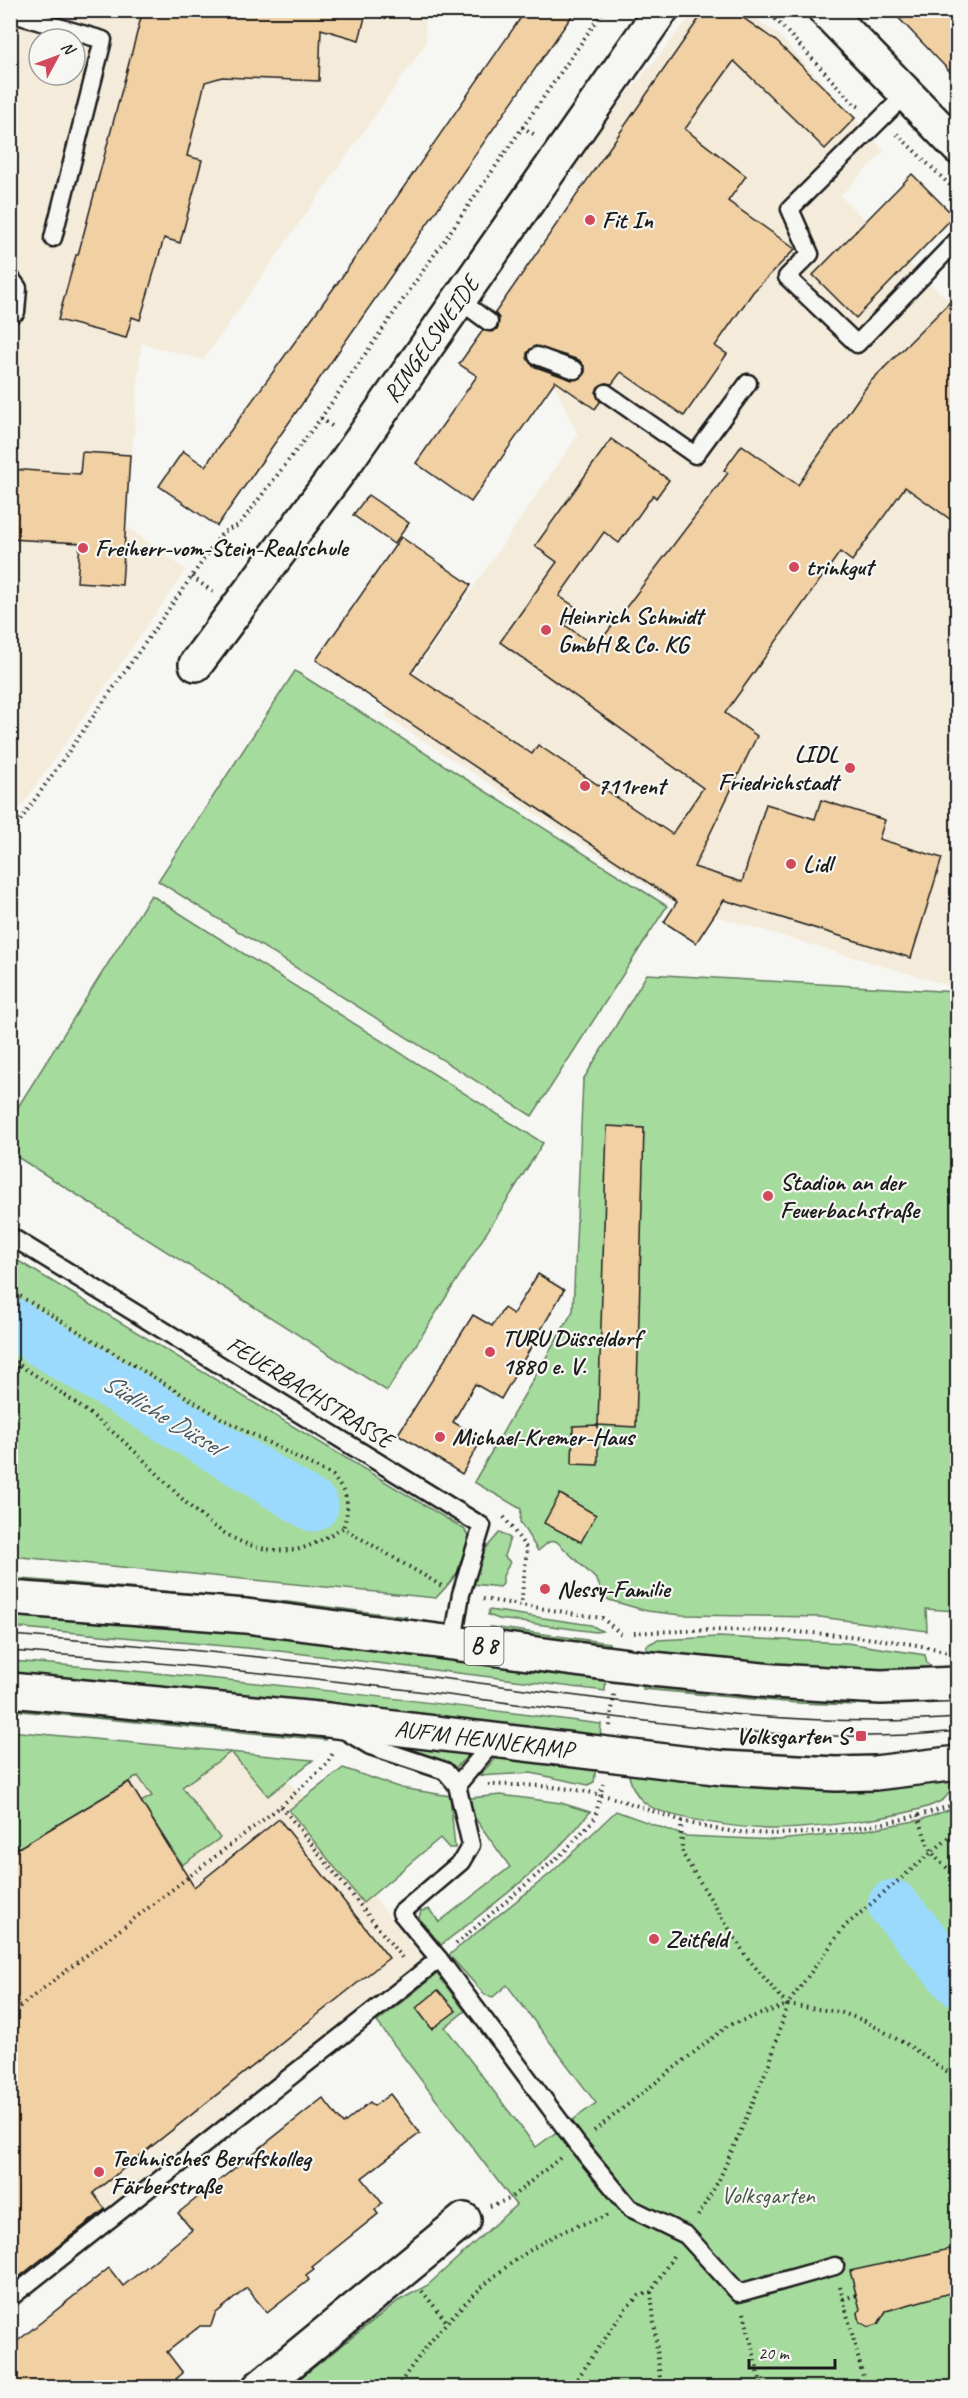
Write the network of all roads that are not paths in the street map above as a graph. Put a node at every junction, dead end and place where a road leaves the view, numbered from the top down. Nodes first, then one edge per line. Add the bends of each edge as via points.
1 (661, 10) edge
2 (825, 10) edge
3 (10, 13) edge
4 (905, 95) junction
5 (957, 147) edge
6 (53, 238) dead end
7 (957, 239) edge
8 (10, 277) edge
9 (459, 300) junction
10 (16, 312) dead end
11 (489, 322) dead end
12 (537, 356) dead end
13 (575, 370) dead end
14 (748, 382) dead end
15 (606, 393) dead end
16 (196, 663) dead end
17 (10, 1236) edge
18 (10, 1598) edge
19 (453, 1642) junction
20 (957, 1684) edge
21 (10, 1690) edge
22 (332, 1735) junction
23 (495, 1740) junction
24 (957, 1763) edge
25 (457, 1785) junction
26 (439, 1959) junction
27 (464, 2220) road end
28 (835, 2266) road end
29 (10, 2298) edge
30 (259, 2388) edge

1 - 9 main road, RINGELSWEIDE
2 - 4 main road
3 - 6 lane via 103,40
4 - 5 main road
4 - 7 lane via 790,209 810,254 787,277 857,344
8 - 10 lane via 18,288
9 - 11 lane
9 - 16 main road, RINGELSWEIDE via 348,459
12 - 13 lane
14 - 15 lane via 695,455
17 - 19 lane, FEUERBACHSTRASSE via 482,1526 470,1596
18 - 19 main road, B 8 via 246,1616
19 - 20 main road, B 8 via 773,1681 881,1687
21 - 22 main road, AUF'M HENNEKAMP
22 - 23 main road, AUF'M HENNEKAMP
22 - 25 lane via 445,1771
23 - 24 main road, AUF'M HENNEKAMP via 773,1772 874,1773
23 - 25 lane
25 - 26 lane via 471,1845 461,1862 401,1913
26 - 28 lane via 630,2208 686,2235 739,2293
26 - 29 lane
27 - 30 main road

